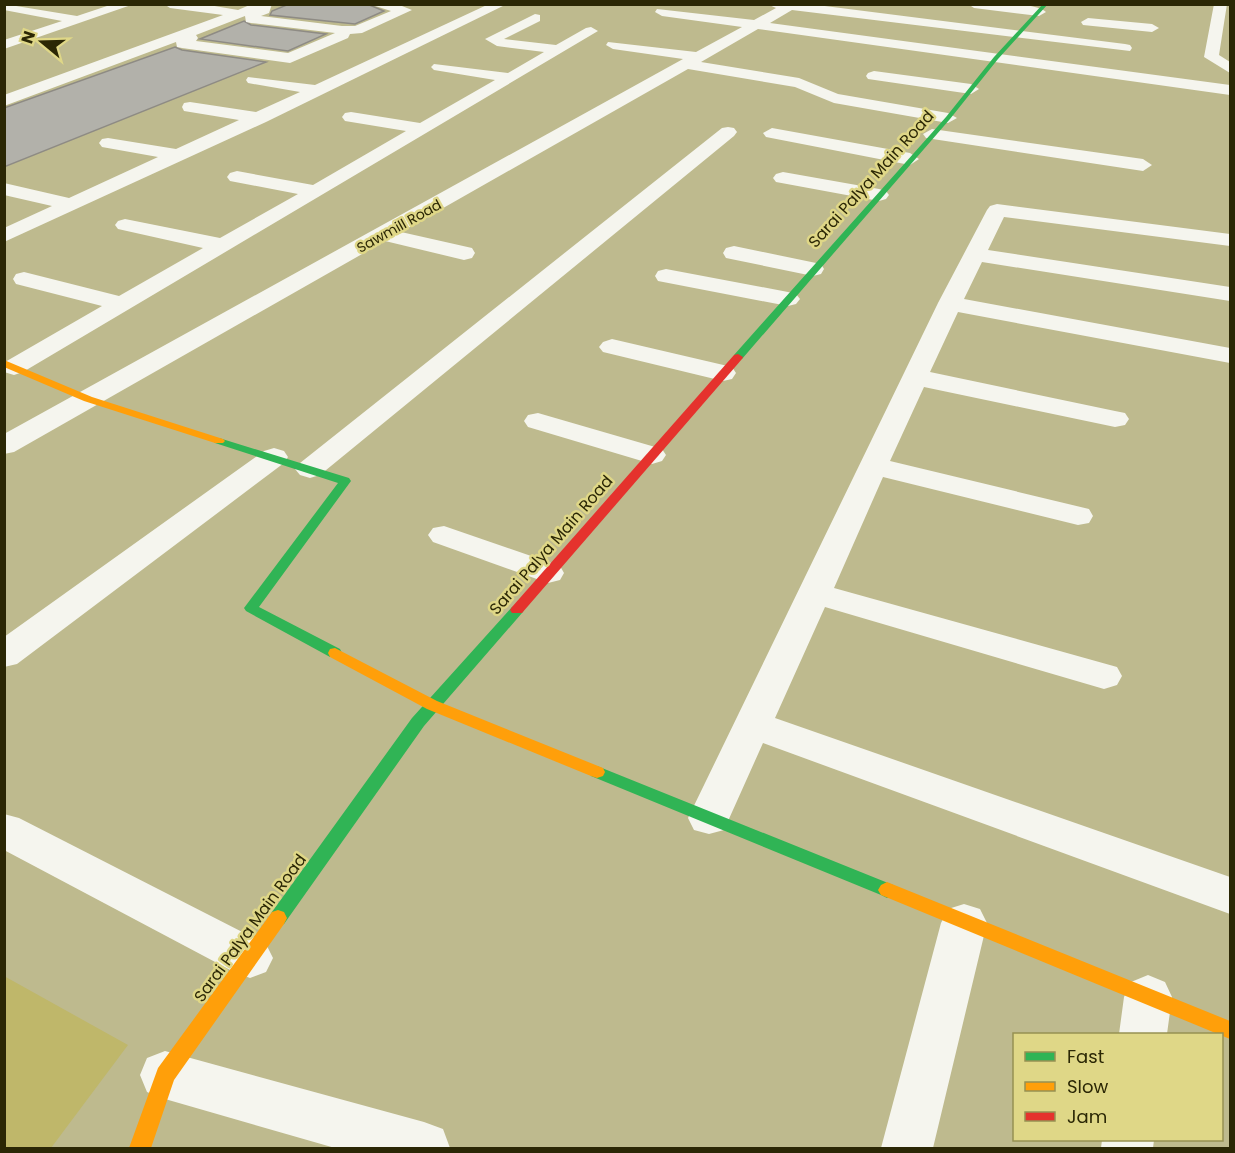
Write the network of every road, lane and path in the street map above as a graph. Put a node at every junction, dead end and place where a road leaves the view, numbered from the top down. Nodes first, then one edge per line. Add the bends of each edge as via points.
1 (128, 4) edge
2 (170, 4) edge
3 (266, 4) edge
4 (279, 4) edge
5 (375, 4) edge
6 (501, 4) edge
7 (974, 4) edge
8 (1221, 4) edge
9 (785, 5) edge
10 (4, 6) edge
11 (1040, 11) edge
12 (662, 12) dead end
13 (240, 14) junction
14 (535, 18) dead end
15 (78, 21) junction
16 (754, 25) junction
17 (1152, 28) dead end
18 (591, 31) dead end
19 (4, 34) edge
20 (1017, 34) junction
21 (190, 36) junction
22 (25, 38) junction
23 (4, 45) edge
24 (613, 45) dead end
25 (1125, 48) dead end
26 (559, 50) junction
27 (996, 57) junction
28 (306, 59) dead end
29 (693, 61) junction
30 (369, 67) junction
31 (440, 67) dead end
32 (1230, 68) edge
33 (874, 76) dead end
34 (511, 78) junction
35 (254, 80) dead end
36 (970, 89) junction
37 (319, 90) junction
38 (1230, 90) edge
39 (4, 101) edge
40 (423, 106) dead end
41 (190, 107) dead end
42 (454, 111) junction
43 (351, 117) dead end
44 (260, 118) junction
45 (948, 118) junction
46 (423, 129) junction
47 (728, 132) dead end
48 (771, 133) dead end
49 (932, 134) junction
50 (108, 143) dead end
51 (180, 155) junction
52 (910, 159) junction
53 (1143, 165) dead end
54 (237, 177) dead end
55 (783, 178) dead end
56 (4, 189) edge
57 (316, 191) junction
58 (879, 195) junction
59 (72, 205) junction
60 (125, 225) dead end
61 (384, 235) junction
62 (4, 237) edge
63 (1230, 240) edge
64 (222, 245) junction
65 (464, 253) dead end
66 (734, 254) dead end
67 (974, 254) junction
68 (813, 269) junction
69 (666, 276) dead end
70 (24, 279) dead end
71 (1230, 294) edge
72 (788, 299) junction
73 (950, 303) junction
74 (122, 304) junction
75 (612, 346) dead end
76 (1230, 356) edge
77 (9, 365) edge
78 (723, 373) junction
79 (915, 377) junction
80 (88, 399) junction
81 (1115, 419) dead end
82 (538, 421) dead end
83 (4, 446) edge
84 (652, 455) junction
85 (274, 457) junction
86 (873, 466) junction
87 (309, 469) junction
88 (1078, 516) dead end
89 (444, 535) dead end
90 (548, 573) junction
91 (814, 593) junction
92 (4, 655) edge
93 (1104, 676) dead end
94 (432, 705) junction
95 (753, 725) junction
96 (709, 818) junction
97 (4, 830) edge
98 (1230, 895) edge
99 (964, 923) junction
100 (250, 958) junction
101 (1146, 1016) edge
102 (1230, 1030) edge
103 (165, 1075) junction
104 (140, 1149) edge
105 (424, 1149) edge
106 (907, 1149) edge

1 - 15 street
2 - 13 street
3 - 13 street
4 - 5 street via 252,15 251,19 357,30 405,10
6 - 30 street
7 - 11 street
8 - 32 street via 1211,57
9 - 16 street, Sawmill Road
9 - 20 street
10 - 15 street
11 - 17 street via 1064,19
11 - 20 street, Sarai Palya Main Road
12 - 16 street
13 - 21 street
14 - 26 street via 492,39
15 - 22 street
16 - 27 street
16 - 29 street, Sawmill Road
18 - 26 street
19 - 22 street
20 - 25 street
20 - 27 street, Sarai Palya Main Road
21 - 21 street via 251,21 343,35 290,58 182,44
21 - 39 street
22 - 23 street
24 - 29 street
26 - 34 street
27 - 36 street, Sarai Palya Main Road
27 - 38 street
28 - 30 street
29 - 45 street via 800,82 834,98
29 - 61 street, Sawmill Road
30 - 37 street
31 - 34 street
33 - 36 street
34 - 42 street
35 - 37 street
36 - 45 street, Sarai Palya Main Road
37 - 44 street
40 - 42 street
41 - 44 street
42 - 46 street
43 - 46 street
44 - 51 street
45 - 49 street, Sarai Palya Main Road
46 - 57 street
47 - 87 street
48 - 52 street
49 - 52 street, Sarai Palya Main Road
49 - 53 street
50 - 51 street
51 - 59 street
52 - 58 street, Sarai Palya Main Road
54 - 57 street
55 - 58 street
56 - 59 street
57 - 64 street
58 - 68 street, Sarai Palya Main Road
59 - 62 street
60 - 64 street
61 - 65 street
61 - 80 street, Sawmill Road
63 - 67 street via 997,210
64 - 74 street
66 - 68 street
67 - 71 street
67 - 73 street
68 - 72 street, Sarai Palya Main Road
69 - 72 street
70 - 74 street
72 - 78 street, Sarai Palya Main Road
73 - 76 street
73 - 79 street
74 - 77 street
75 - 78 street
77 - 80 street
78 - 84 street, Sarai Palya Main Road
79 - 81 street
79 - 86 street
80 - 83 street, Sawmill Road
80 - 85 street
82 - 84 street
84 - 90 street, Sarai Palya Main Road
85 - 87 street
85 - 92 street
86 - 88 street
86 - 91 street
87 - 94 street via 345,481 251,608
89 - 90 street
90 - 94 street, Sarai Palya Main Road
91 - 93 street
91 - 95 street
94 - 96 street
94 - 100 street, Sarai Palya Main Road
95 - 96 street
95 - 98 street
96 - 99 street
97 - 100 street
99 - 101 street
99 - 106 street
100 - 103 street, Sarai Palya Main Road
101 - 102 street
103 - 104 street, Sarai Palya Main Road
103 - 105 street

